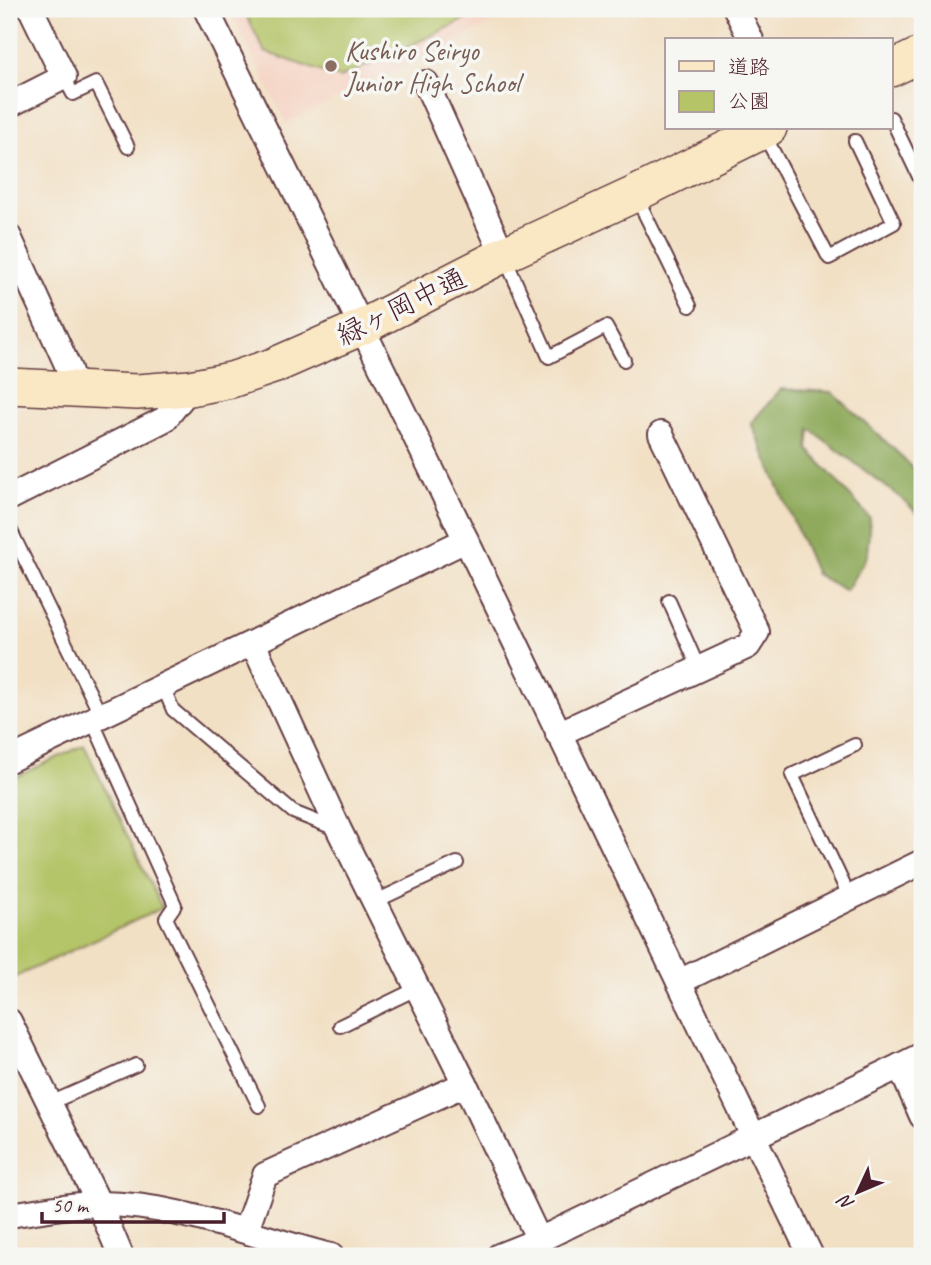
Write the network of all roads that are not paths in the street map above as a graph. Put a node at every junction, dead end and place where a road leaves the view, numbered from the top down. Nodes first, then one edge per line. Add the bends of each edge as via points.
1 (31, 9) edge
2 (206, 9) edge
3 (736, 9) edge
4 (750, 38) edge
5 (922, 54) edge
6 (892, 69) edge
7 (64, 77) junction
8 (426, 83) dead end
9 (9, 105) edge
10 (892, 120) edge
11 (763, 130) edge
12 (765, 130) edge
13 (855, 141) dead end
14 (128, 147) dead end
15 (922, 183) edge
16 (635, 194) junction
17 (9, 237) edge
18 (503, 255) junction
19 (690, 306) dead end
20 (362, 327) junction
21 (624, 360) dead end
22 (9, 386) edge
23 (190, 388) junction
24 (75, 390) junction
25 (661, 434) dead end
26 (9, 498) edge
27 (9, 527) edge
28 (466, 540) junction
29 (669, 601) dead end
30 (253, 643) junction
31 (699, 668) junction
32 (163, 686) junction
33 (96, 718) junction
34 (558, 734) junction
35 (855, 745) dead end
36 (9, 760) edge
37 (339, 830) junction
38 (922, 862) edge
39 (457, 863) dead end
40 (850, 898) junction
41 (374, 902) junction
42 (679, 982) junction
43 (416, 989) junction
44 (340, 1026) dead end
45 (11, 1033) edge
46 (922, 1055) edge
47 (136, 1065) dead end
48 (900, 1066) junction
49 (465, 1084) junction
50 (48, 1104) junction
51 (259, 1106) dead end
52 (922, 1116) edge
53 (755, 1138) junction
54 (99, 1204) junction
55 (9, 1215) edge
56 (246, 1230) junction
57 (539, 1248) edge
58 (283, 1249) edge
59 (121, 1256) edge
60 (331, 1256) edge
61 (499, 1256) edge
62 (811, 1256) edge

1 - 7 street
2 - 20 street
3 - 4 street
5 - 6 street
7 - 9 street
7 - 14 lane via 73,94 96,83
8 - 18 street
10 - 15 lane
11 - 16 street, 緑ヶ岡中通
12 - 13 lane via 829,258 894,223
16 - 18 street, 緑ヶ岡中通
16 - 19 lane
17 - 24 street
18 - 20 street, 緑ヶ岡中通
18 - 21 lane via 549,357 606,327
20 - 23 street, 緑ヶ岡中通 via 273,366
20 - 28 street
22 - 24 street, 緑ヶ岡中通
23 - 24 street, 緑ヶ岡中通 via 137,393
23 - 26 street via 165,419
25 - 31 street via 757,632 748,646
27 - 33 lane
28 - 30 street
28 - 34 street
29 - 31 lane
30 - 32 street
30 - 37 street
31 - 34 street
32 - 33 street
32 - 37 lane via 173,710 293,812
33 - 36 street
33 - 51 lane via 175,905 166,918
34 - 42 street
35 - 40 lane via 792,775
37 - 41 street
38 - 40 street
39 - 41 lane
40 - 42 street
41 - 43 street
42 - 53 street
43 - 44 lane
43 - 49 street
45 - 50 street
46 - 48 street
47 - 50 lane
48 - 52 street
48 - 53 street
49 - 56 street via 265,1175
49 - 57 street
50 - 54 street
53 - 57 street
53 - 62 street
54 - 55 street
54 - 56 street via 162,1210
54 - 59 street
56 - 58 street
57 - 61 street
58 - 60 street

